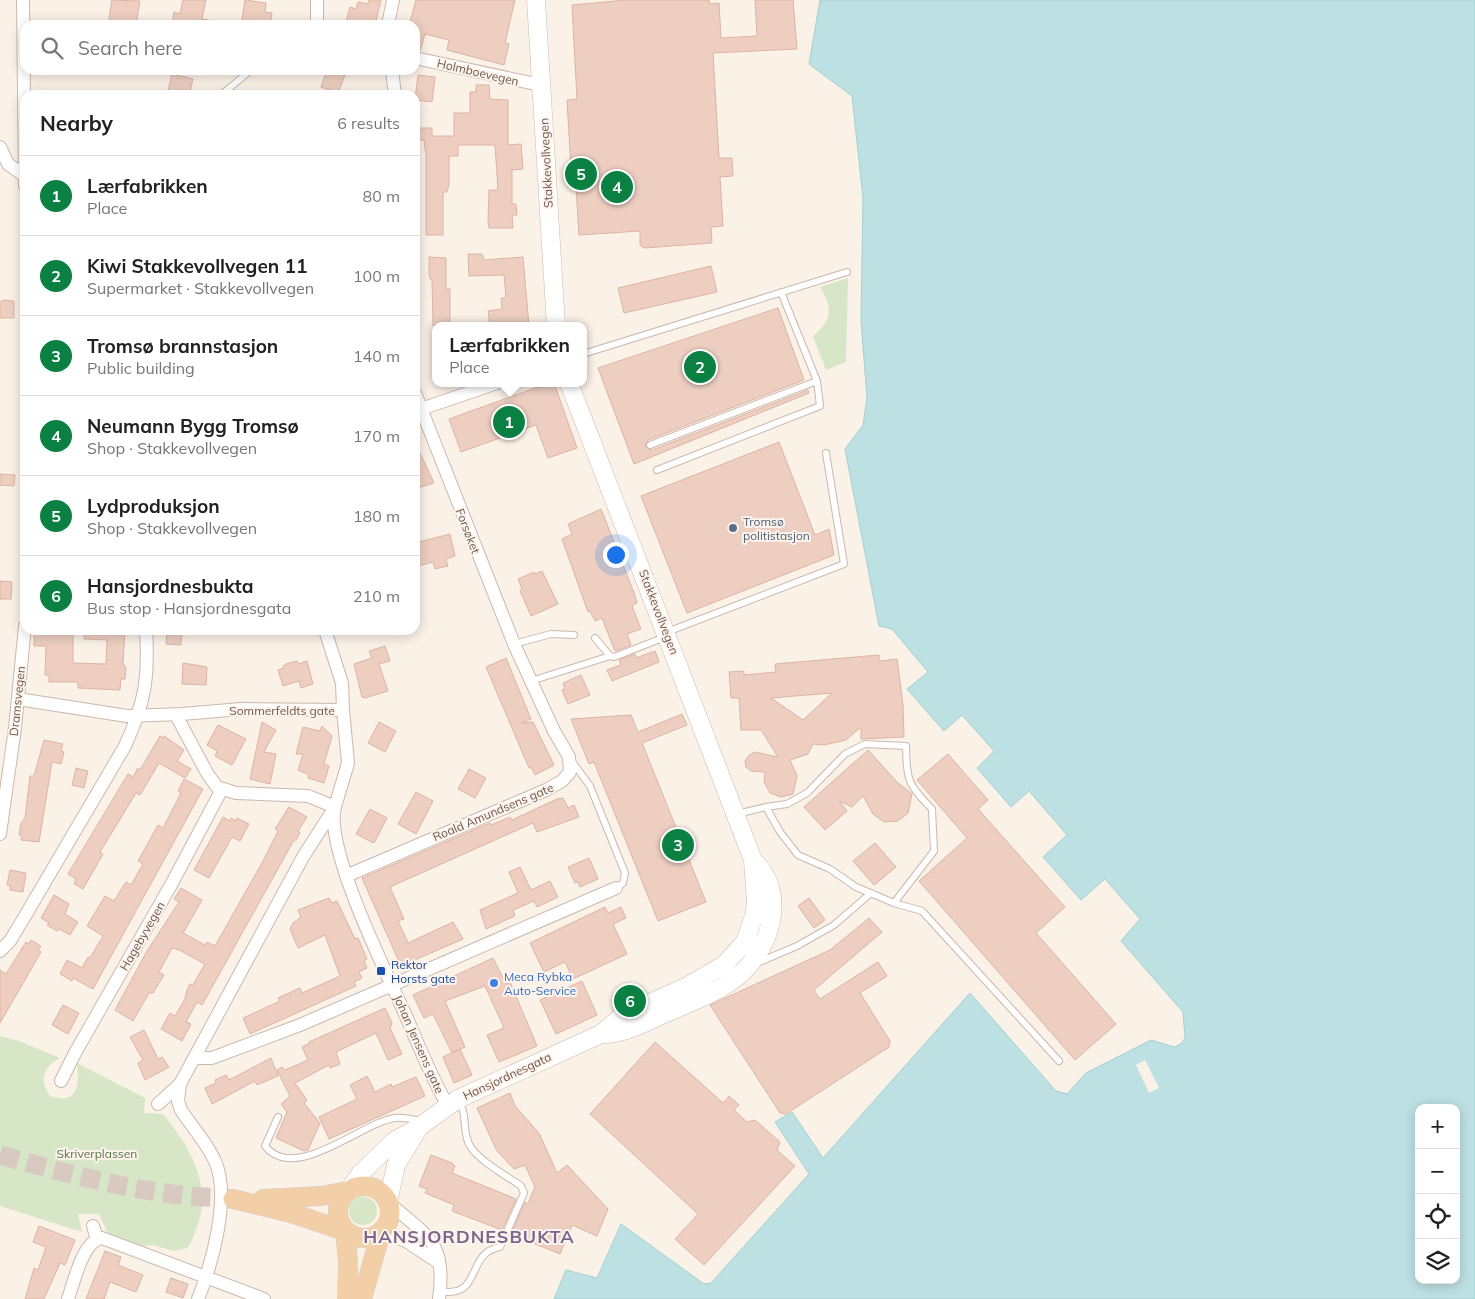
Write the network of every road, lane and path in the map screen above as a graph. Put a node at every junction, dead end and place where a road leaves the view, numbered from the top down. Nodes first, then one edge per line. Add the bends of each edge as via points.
1 (23, 0) edge
2 (317, 0) edge
3 (393, 0) edge
4 (536, 0) edge
5 (23, 20) edge
6 (316, 20) edge
7 (389, 20) edge
8 (420, 59) edge
9 (24, 75) edge
10 (245, 75) edge
11 (393, 75) edge
12 (540, 85) junction
13 (24, 90) edge
14 (227, 90) edge
15 (394, 90) edge
16 (0, 147) edge
17 (20, 172) edge
18 (847, 272) dead end
19 (781, 292) junction
20 (556, 322) edge
21 (587, 353) edge
22 (817, 381) junction
23 (485, 387) edge
24 (571, 387) edge
25 (420, 409) edge
26 (420, 415) edge
27 (650, 445) dead end
28 (826, 453) dead end
29 (657, 470) dead end
30 (667, 634) junction
31 (24, 635) edge
32 (146, 635) edge
33 (327, 635) edge
34 (574, 635) dead end
35 (595, 638) dead end
36 (516, 648) junction
37 (610, 656) junction
38 (532, 681) junction
39 (18, 700) junction
40 (343, 710) junction
41 (139, 715) junction
42 (176, 715) junction
43 (568, 757) junction
44 (222, 789) junction
45 (335, 807) junction
46 (766, 807) junction
47 (737, 814) junction
48 (0, 834) edge
49 (753, 860) junction
50 (346, 876) junction
51 (616, 888) joint
52 (871, 893) junction
53 (894, 903) junction
54 (0, 951) edge
55 (747, 967) junction
56 (392, 984) junction
57 (601, 1034) junction
58 (194, 1058) junction
59 (1059, 1061) dead end
60 (61, 1081) dead end
61 (180, 1084) junction
62 (453, 1102) junction
63 (158, 1104) dead end
64 (278, 1117) dead end
65 (422, 1124) junction
66 (348, 1190) junction
67 (388, 1202) junction
68 (93, 1226) dead end
69 (345, 1231) junction
70 (381, 1232) junction
71 (95, 1239) junction
72 (439, 1263) junction
73 (207, 1276) junction
74 (440, 1295) edge
75 (68, 1299) edge
76 (198, 1299) edge
77 (264, 1299) edge
78 (347, 1299) edge
79 (362, 1299) edge

1 - 5 street
2 - 6 street
3 - 7 street
4 - 12 street, Stakkevollvegen
8 - 12 street, Holmboevegen
9 - 13 street
10 - 14 lane
11 - 15 street
12 - 20 street, Stakkevollvegen
16 - 17 street via 8,164
18 - 19 lane
19 - 21 lane
19 - 22 lane
22 - 27 lane
22 - 29 lane via 820,406
23 - 25 street
24 - 30 street, Stakkevollvegen
26 - 36 street, Forsøket
28 - 30 lane via 844,564
30 - 37 lane
30 - 47 street, Stakkevollvegen
31 - 39 street, Dramsvegen
32 - 41 street via 147,682
33 - 40 street via 342,683
34 - 36 lane via 551,634
35 - 37 lane
36 - 38 street
37 - 38 lane
38 - 43 street
39 - 41 street
39 - 48 street, Dramsvegen
40 - 42 street, Sommerfeldts gate via 241,709
40 - 45 street, Sommerfeldts gate via 348,763
41 - 42 street, Sommerfeldts gate
41 - 54 street via 125,746 26,916 7,946
42 - 44 street via 207,773
43 - 50 street, Roald Amundsens gate via 570,772 558,784
43 - 51 lane via 590,786 625,873 623,882
44 - 45 street via 249,794 308,796
44 - 60 street, Hagebyvegen
45 - 50 street, Johan Jensens gate via 334,827
45 - 58 street, Sommerfeldts gate via 303,857
46 - 47 lane
46 - 52 lane via 798,855
46 - 53 lane via 787,804 807,793 845,754 865,744 906,746 907,777 932,809 934,851
47 - 49 street, Hansjordnesgata
49 - 55 street, Hansjordnesgata via 770,881 774,898 773,916 764,943
49 - 57 street, Hansjordnesgata via 754,916 745,942 735,955 702,978 623,1015
50 - 56 street, Johan Jensens gate
51 - 56 street
52 - 53 lane
52 - 55 lane via 834,925
53 - 59 lane via 922,911
55 - 57 street, Hansjordnesgata via 727,984 684,1005 623,1032
56 - 58 street via 300,1025 212,1058
56 - 62 street, Johan Jensens gate
57 - 62 street, Hansjordnesgata
58 - 61 street, Sommerfeldts gate
61 - 63 street, Sommerfeldts gate
61 - 73 street via 178,1101 181,1110 214,1159 220,1176 221,1206
62 - 65 street, Hansjordnesgata
62 - 74 lane via 464,1108 469,1145 520,1186 524,1193 500,1247 484,1254 460,1292
64 - 65 lane via 265,1146 282,1156 296,1157 310,1156 397,1117
65 - 66 street, Hansjordnesgata via 394,1141
65 - 67 street, Hansjordnesgata via 396,1165
66 - 67 main road via 357,1186 371,1187 383,1194
66 - 69 main road via 337,1213
66 - 69 main road via 297,1198 238,1200
67 - 70 main road via 389,1218
67 - 72 street via 430,1238
68 - 71 street
69 - 70 main road via 354,1237 366,1238
69 - 78 main road
70 - 72 street via 406,1241
70 - 79 main road
71 - 73 street via 118,1243
71 - 75 street via 87,1247
72 - 74 street
73 - 76 street
73 - 77 street

